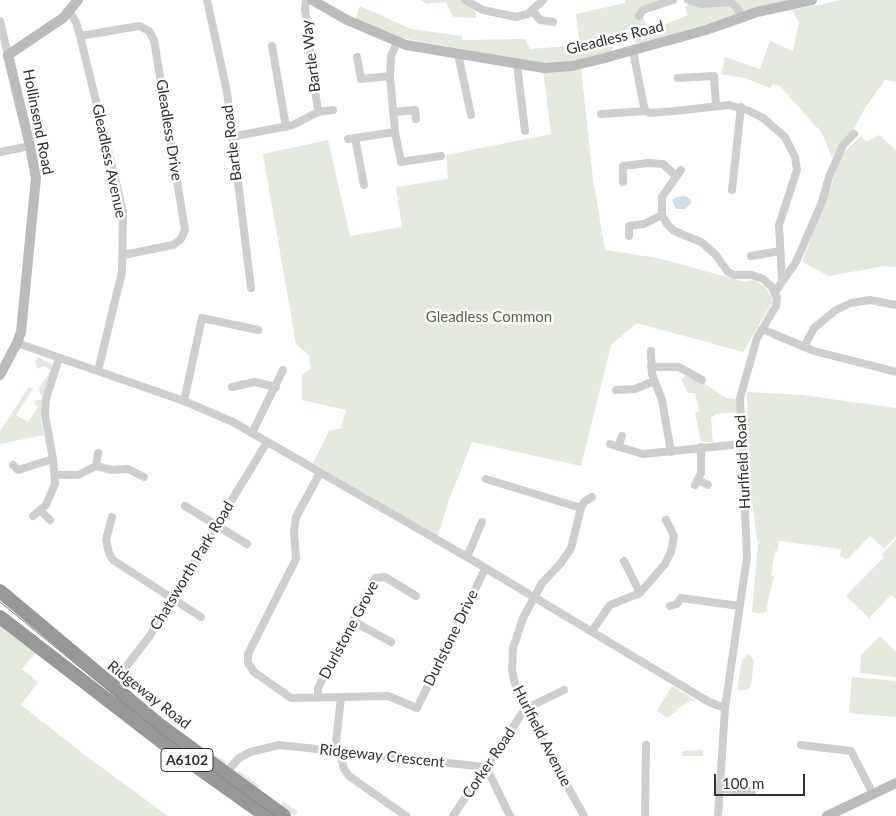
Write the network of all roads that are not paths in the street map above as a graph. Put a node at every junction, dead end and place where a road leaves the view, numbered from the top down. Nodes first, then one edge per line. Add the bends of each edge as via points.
1 (78, 0) edge
2 (207, 0) edge
3 (306, 0) edge
4 (312, 0) edge
5 (465, 0) edge
6 (543, 0) edge
7 (673, 0) edge
8 (688, 0) edge
9 (812, 0) edge
10 (532, 10) junction
11 (70, 12) junction
12 (639, 16) dead end
13 (741, 17) junction
14 (0, 21) edge
15 (553, 22) dead end
16 (80, 36) junction
17 (397, 42) junction
18 (272, 46) dead end
19 (633, 51) junction
20 (458, 54) junction
21 (8, 55) junction
22 (357, 57) dead end
23 (517, 65) junction
24 (390, 76) junction
25 (678, 78) dead end
26 (716, 106) junction
27 (741, 108) junction
28 (332, 110) dead end
29 (646, 111) junction
30 (318, 112) junction
31 (394, 112) junction
32 (601, 114) dead end
33 (471, 115) dead end
34 (416, 119) dead end
35 (286, 127) junction
36 (525, 131) dead end
37 (395, 132) junction
38 (854, 134) dead end
39 (231, 137) junction
40 (30, 146) junction
41 (0, 152) edge
42 (441, 156) dead end
43 (623, 182) dead end
44 (364, 185) dead end
45 (732, 190) dead end
46 (662, 215) junction
47 (629, 236) dead end
48 (780, 251) junction
49 (123, 255) junction
50 (751, 256) dead end
51 (782, 280) junction
52 (251, 288) dead end
53 (775, 292) junction
54 (896, 305) edge
55 (762, 329) junction
56 (258, 330) dead end
57 (18, 343) junction
58 (804, 348) junction
59 (652, 351) dead end
60 (59, 358) junction
61 (651, 367) junction
62 (282, 370) dead end
63 (98, 371) junction
64 (896, 372) edge
65 (0, 375) edge
66 (700, 375) dead end
67 (654, 381) junction
68 (232, 387) dead end
69 (276, 387) junction
70 (616, 390) dead end
71 (184, 401) junction
72 (252, 434) junction
73 (622, 436) dead end
74 (267, 442) junction
75 (610, 444) dead end
76 (742, 444) junction
77 (618, 447) junction
78 (701, 447) junction
79 (671, 452) junction
80 (98, 453) dead end
81 (53, 459) junction
82 (13, 465) dead end
83 (96, 466) junction
84 (320, 473) junction
85 (56, 475) junction
86 (144, 477) dead end
87 (486, 479) dead end
88 (708, 485) dead end
89 (592, 497) dead end
90 (185, 506) dead end
91 (582, 508) junction
92 (41, 511) junction
93 (33, 516) dead end
94 (112, 517) dead end
95 (50, 520) dead end
96 (666, 520) dead end
97 (482, 522) dead end
98 (217, 525) junction
99 (247, 544) dead end
100 (467, 557) junction
101 (624, 561) dead end
102 (485, 568) junction
103 (0, 591) edge
104 (640, 593) junction
105 (416, 596) dead end
106 (533, 597) junction
107 (172, 598) junction
108 (670, 606) dead end
109 (740, 606) junction
110 (0, 617) edge
111 (201, 617) dead end
112 (353, 621) junction
113 (592, 631) junction
114 (391, 642) dead end
115 (111, 686) junction
116 (564, 690) dead end
117 (318, 697) junction
118 (341, 697) junction
119 (725, 708) junction
120 (525, 709) junction
121 (646, 745) dead end
122 (801, 745) dead end
123 (337, 751) junction
124 (486, 767) junction
125 (232, 768) dead end
126 (896, 783) edge
127 (720, 789) junction
128 (752, 791) dead end
129 (873, 794) junction
130 (266, 816) edge
131 (284, 816) edge
132 (406, 816) edge
133 (453, 816) edge
134 (510, 816) edge
135 (584, 816) edge
136 (645, 816) edge
137 (718, 816) edge
138 (827, 816) edge

1 - 11 main road
2 - 39 street, Bartle Road via 227,92
3 - 30 street, Bartle Way
4 - 17 main road, Gleadless Road
5 - 10 street via 483,10 502,15 523,16
6 - 10 street
7 - 12 street via 644,10
8 - 13 street via 701,4 731,2
9 - 13 main road, Gleadless Road
10 - 15 street via 540,20
11 - 16 street, Gleadless Avenue
11 - 21 main road
13 - 19 main road, Gleadless Road
14 - 21 street, Hollinsend Road
16 - 49 street, Gleadless Avenue via 122,205
16 - 49 street, Gleadless Drive via 139,26 149,31 154,40 185,230 173,245
17 - 20 main road, Gleadless Road
17 - 24 street via 391,56
18 - 35 street
19 - 23 main road, Gleadless Road via 572,66 544,68
19 - 29 street
20 - 23 main road, Gleadless Road
20 - 33 street
21 - 40 main road, Hollinsend Road
22 - 24 street via 361,79
23 - 36 street
24 - 31 street
25 - 26 street via 714,76
26 - 27 street
26 - 29 street
27 - 45 street
27 - 48 street via 776,128 785,137 795,157 794,183 779,225
28 - 30 street
29 - 32 street
30 - 35 street
31 - 34 street via 415,110
31 - 37 street
35 - 39 street
37 - 42 street via 401,162
37 - 44 street via 351,138
38 - 51 street, Hurlfield Road via 843,144 799,256
39 - 52 street, Bartle Road
40 - 41 street
40 - 57 main road, Hollinsend Road via 36,178
43 - 46 street via 622,166 663,164 679,173 662,197
46 - 47 street via 644,224 629,226
46 - 53 street via 674,231 707,246 728,272 763,279
48 - 50 street
48 - 51 street
49 - 63 street, Gleadless Avenue via 118,291
51 - 53 street, Hurlfield Road
53 - 55 street, Hurlfield Road via 776,306
54 - 58 street via 870,300 836,310 814,328
55 - 58 street
55 - 76 street, Hurlfield Road via 751,354 740,398
56 - 71 street via 198,317
57 - 60 street
57 - 65 main road, Hollinsend Road
58 - 64 street
59 - 61 street
60 - 63 street
60 - 81 street via 46,399 45,415
61 - 66 street via 679,367
61 - 67 street
62 - 69 street
63 - 71 street
67 - 70 street via 635,390 627,386
67 - 79 street via 662,400
68 - 69 street via 255,382
69 - 72 street
71 - 72 street
72 - 74 street
73 - 77 street
74 - 84 street
74 - 98 street, Chatsworth Park Road
75 - 77 street
76 - 78 street
76 - 109 street, Hurlfield Road via 747,557
77 - 79 street via 643,454
78 - 79 street
78 - 88 street via 702,465 696,482
80 - 83 street
81 - 82 street via 18,470
81 - 85 street
83 - 85 street via 78,475
83 - 86 street via 128,469
84 - 100 street
84 - 117 street, Durlstone Drive via 296,517 296,559 250,649 248,663 254,672 291,698
85 - 92 street via 50,498
87 - 91 street
89 - 91 street via 584,502
90 - 98 street
91 - 106 street, Hurlfield Avenue via 571,548
92 - 93 street
92 - 95 street
94 - 107 street via 106,540 112,558
96 - 104 street via 674,536 671,552
97 - 100 street
98 - 99 street
98 - 107 street, Chatsworth Park Road
100 - 102 street
101 - 104 street
102 - 106 street
102 - 118 street, Durlstone Drive via 420,709 388,696
103 - 115 highway, Ridgeway Road / A6102
104 - 113 street via 610,605
105 - 112 street, Durlstone Grove via 385,577 377,577
106 - 113 street
106 - 120 street, Hurlfield Avenue via 513,648 514,680
107 - 111 street
107 - 115 street, Chatsworth Park Road via 149,637
108 - 109 street via 681,598
109 - 119 street, Hurlfield Road
110 - 130 highway, Ridgeway Road / A6102 via 162,742
112 - 114 street
112 - 117 street, Durlstone Grove via 318,688
113 - 119 street via 709,702
115 - 131 highway, Ridgeway Road / A6102
116 - 120 street
117 - 118 street, Durlstone Drive
118 - 123 street
119 - 127 street, Hurlfield Road
120 - 124 street, Corker Road
120 - 135 street, Hurlfield Avenue
121 - 136 street
122 - 129 street via 851,751
123 - 124 street, Ridgeway Crescent
123 - 125 street, Ridgeway Crescent via 270,746 239,758
123 - 132 street via 350,776
124 - 133 street, Corker Road
124 - 134 street
126 - 129 main road
127 - 128 street
127 - 137 street, Hurlfield Road
129 - 138 main road

